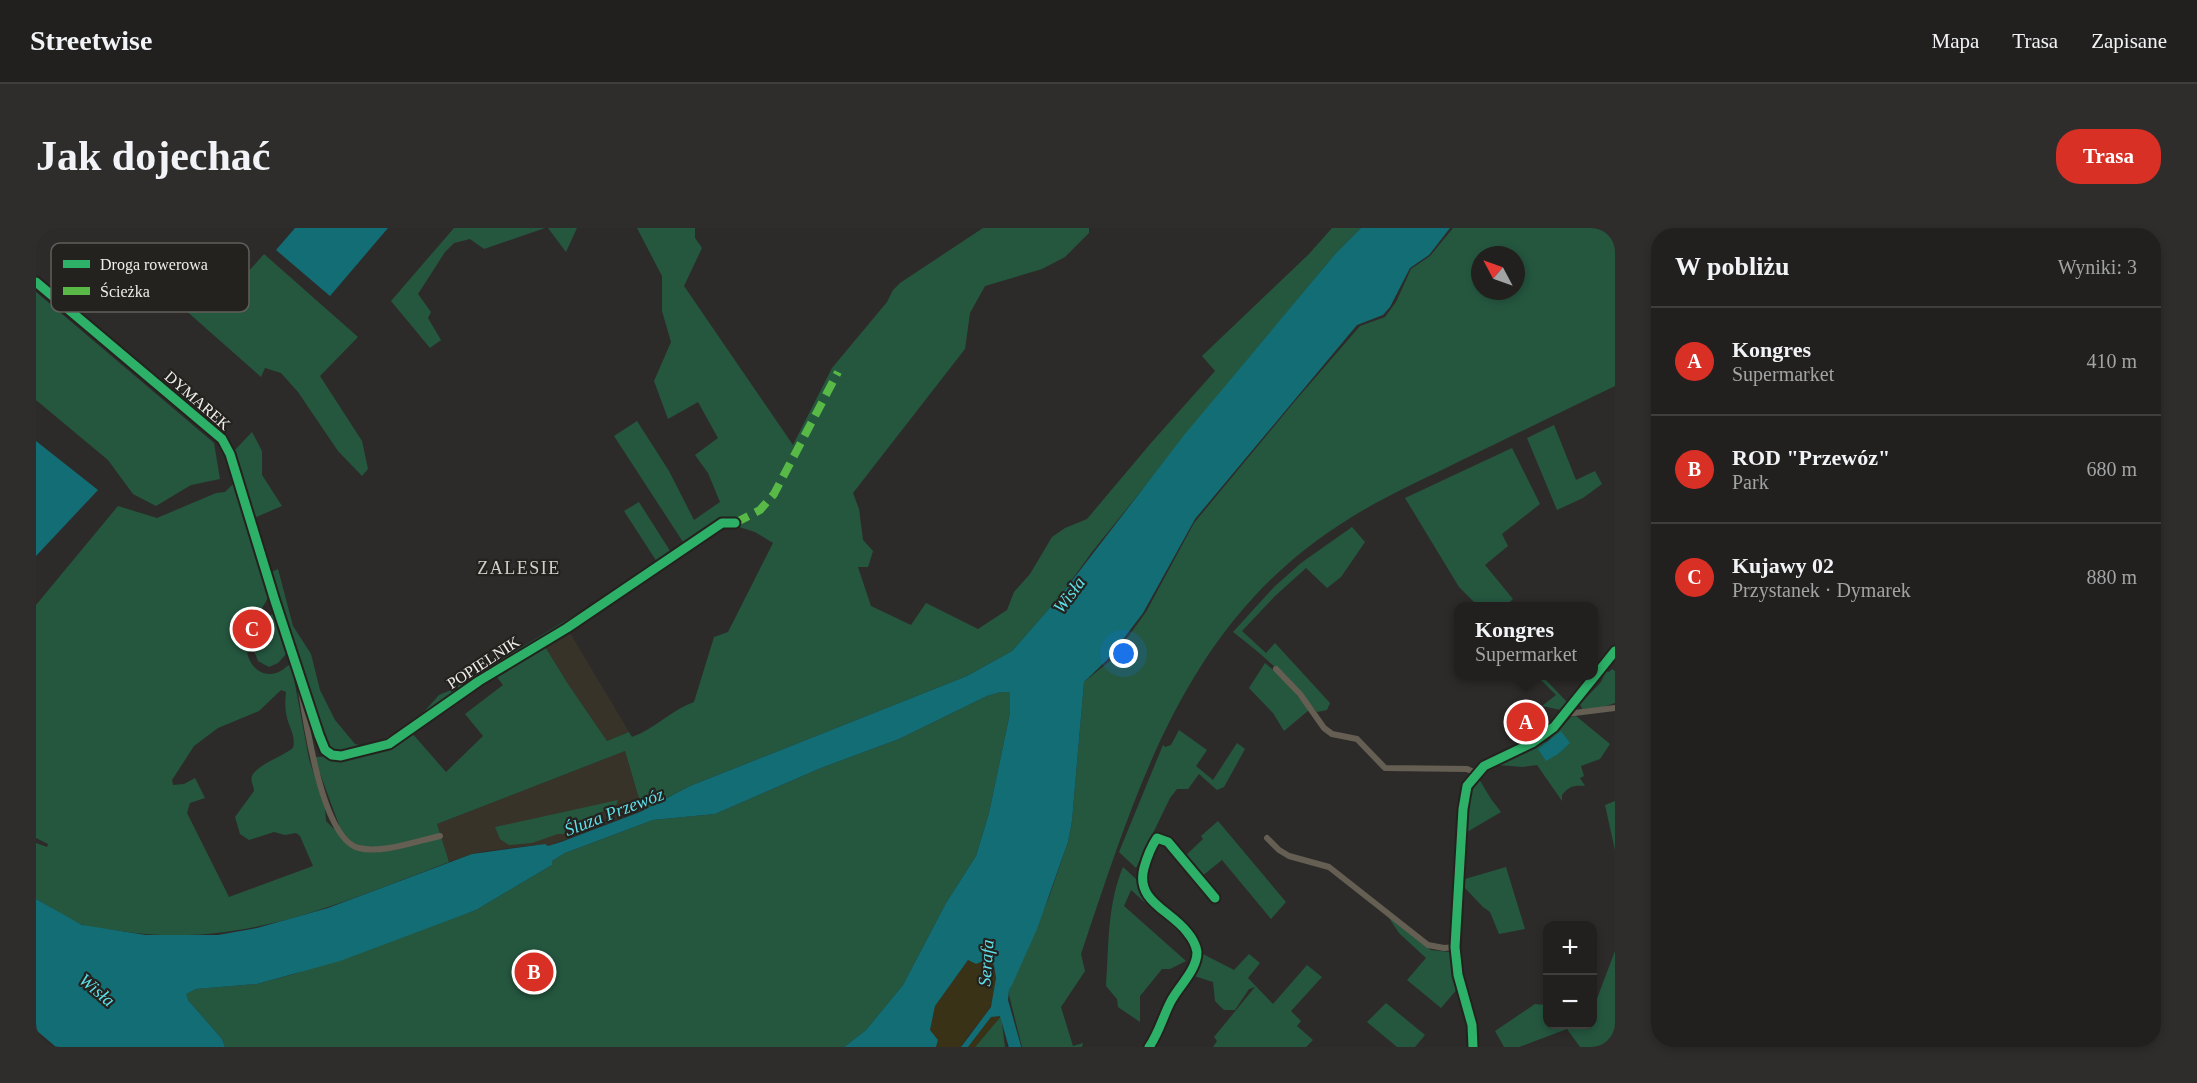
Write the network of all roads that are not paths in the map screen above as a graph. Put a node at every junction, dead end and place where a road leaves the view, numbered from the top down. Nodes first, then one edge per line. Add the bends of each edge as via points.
1 (36, 282) edge
2 (51, 295) edge
3 (72, 312) edge
4 (735, 523) dead end
5 (1615, 651) edge
6 (294, 656) joint
7 (298, 669) junction
8 (1276, 669) dead end
9 (1598, 673) edge
10 (1592, 680) edge
11 (1615, 708) edge
12 (1566, 714) junction
13 (1476, 773) junction
14 (440, 836) dead end
15 (1267, 838) dead end
16 (1215, 898) dead end
17 (1455, 947) junction
18 (1149, 1047) edge
19 (1473, 1047) edge

1 - 2 street, DYMAREK
3 - 6 street, DYMAREK via 222,439
4 - 7 street, POPIELNIK via 722,523 389,744 341,756 325,750
5 - 9 street
6 - 7 street, POPIELNIK
7 - 14 street via 306,731 317,775 345,841 369,850
8 - 13 street via 1324,728 1332,734 1357,739 1385,768 1467,769
10 - 12 street
11 - 12 street
12 - 13 street via 1541,738 1491,761
13 - 17 street via 1464,798
15 - 17 street via 1288,856 1329,867 1428,945
16 - 18 street via 1168,842 1157,838 1144,868 1143,887 1185,929 1197,954
17 - 19 street

